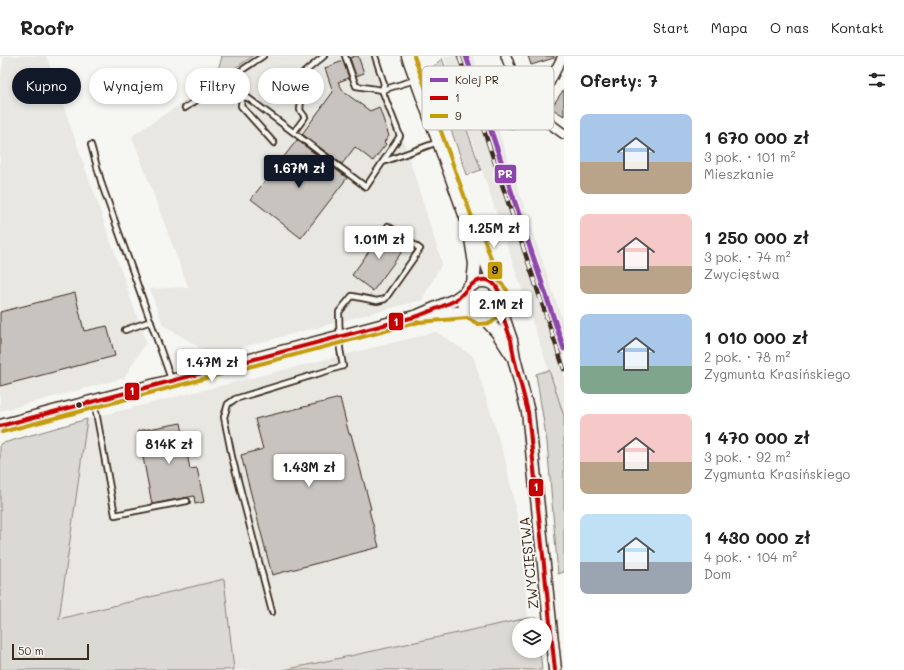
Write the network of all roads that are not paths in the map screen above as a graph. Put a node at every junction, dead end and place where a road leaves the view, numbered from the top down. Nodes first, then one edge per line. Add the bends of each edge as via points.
1 (263, 56) edge
2 (324, 56) edge
3 (345, 56) edge
4 (375, 56) edge
5 (408, 56) edge
6 (506, 56) edge
7 (563, 56) edge
8 (510, 66) edge
9 (245, 68) edge
10 (554, 73) edge
11 (416, 79) junction
12 (382, 90) junction
13 (422, 96) edge
14 (250, 99) edge
15 (191, 104) edge
16 (241, 104) edge
17 (185, 108) dead end
18 (554, 127) edge
19 (434, 130) edge
20 (294, 132) junction
21 (564, 134) edge
22 (438, 142) junction
23 (274, 143) dead end
24 (91, 145) dead end
25 (382, 162) junction
26 (388, 226) dead end
27 (468, 226) junction
28 (494, 284) junction
29 (469, 288) junction
30 (500, 308) junction
31 (468, 312) junction
32 (418, 316) junction
33 (485, 319) junction
34 (151, 321) junction
35 (125, 330) dead end
36 (340, 337) junction
37 (514, 358) junction
38 (172, 381) junction
39 (94, 401) junction
40 (0, 426) edge
41 (187, 501) dead end
42 (272, 612) dead end
43 (555, 670) edge

1 - 9 lane
2 - 20 lane via 301,75 311,85 301,100 300,110 305,117
3 - 12 lane via 356,86
4 - 12 lane via 384,84
5 - 11 main road
6 - 8 street
7 - 10 street
11 - 12 lane
11 - 13 main road
12 - 25 lane via 400,136
14 - 20 lane
15 - 17 lane
16 - 23 lane
18 - 21 street
19 - 22 main road
20 - 25 lane via 366,187
22 - 25 lane
22 - 27 main road
24 - 34 lane via 102,185
26 - 36 lane via 420,249 385,298 376,301 352,296 340,312
27 - 28 main road via 480,242
27 - 29 main road via 475,264
28 - 29 main road via 484,281
28 - 30 main road via 501,292
29 - 31 main road via 465,306
29 - 32 main road via 455,300
30 - 33 main road
30 - 37 main road, ZWYCIĘSTWA
31 - 32 main road
31 - 33 main road
32 - 36 main road
33 - 37 main road, ZWYCIĘSTWA
34 - 35 lane
34 - 38 lane
36 - 38 main road
36 - 42 lane via 343,366 235,399 228,404 224,417
37 - 43 main road, ZWYCIĘSTWA via 526,400 532,438
38 - 39 main road
39 - 40 main road
39 - 41 lane via 114,515

